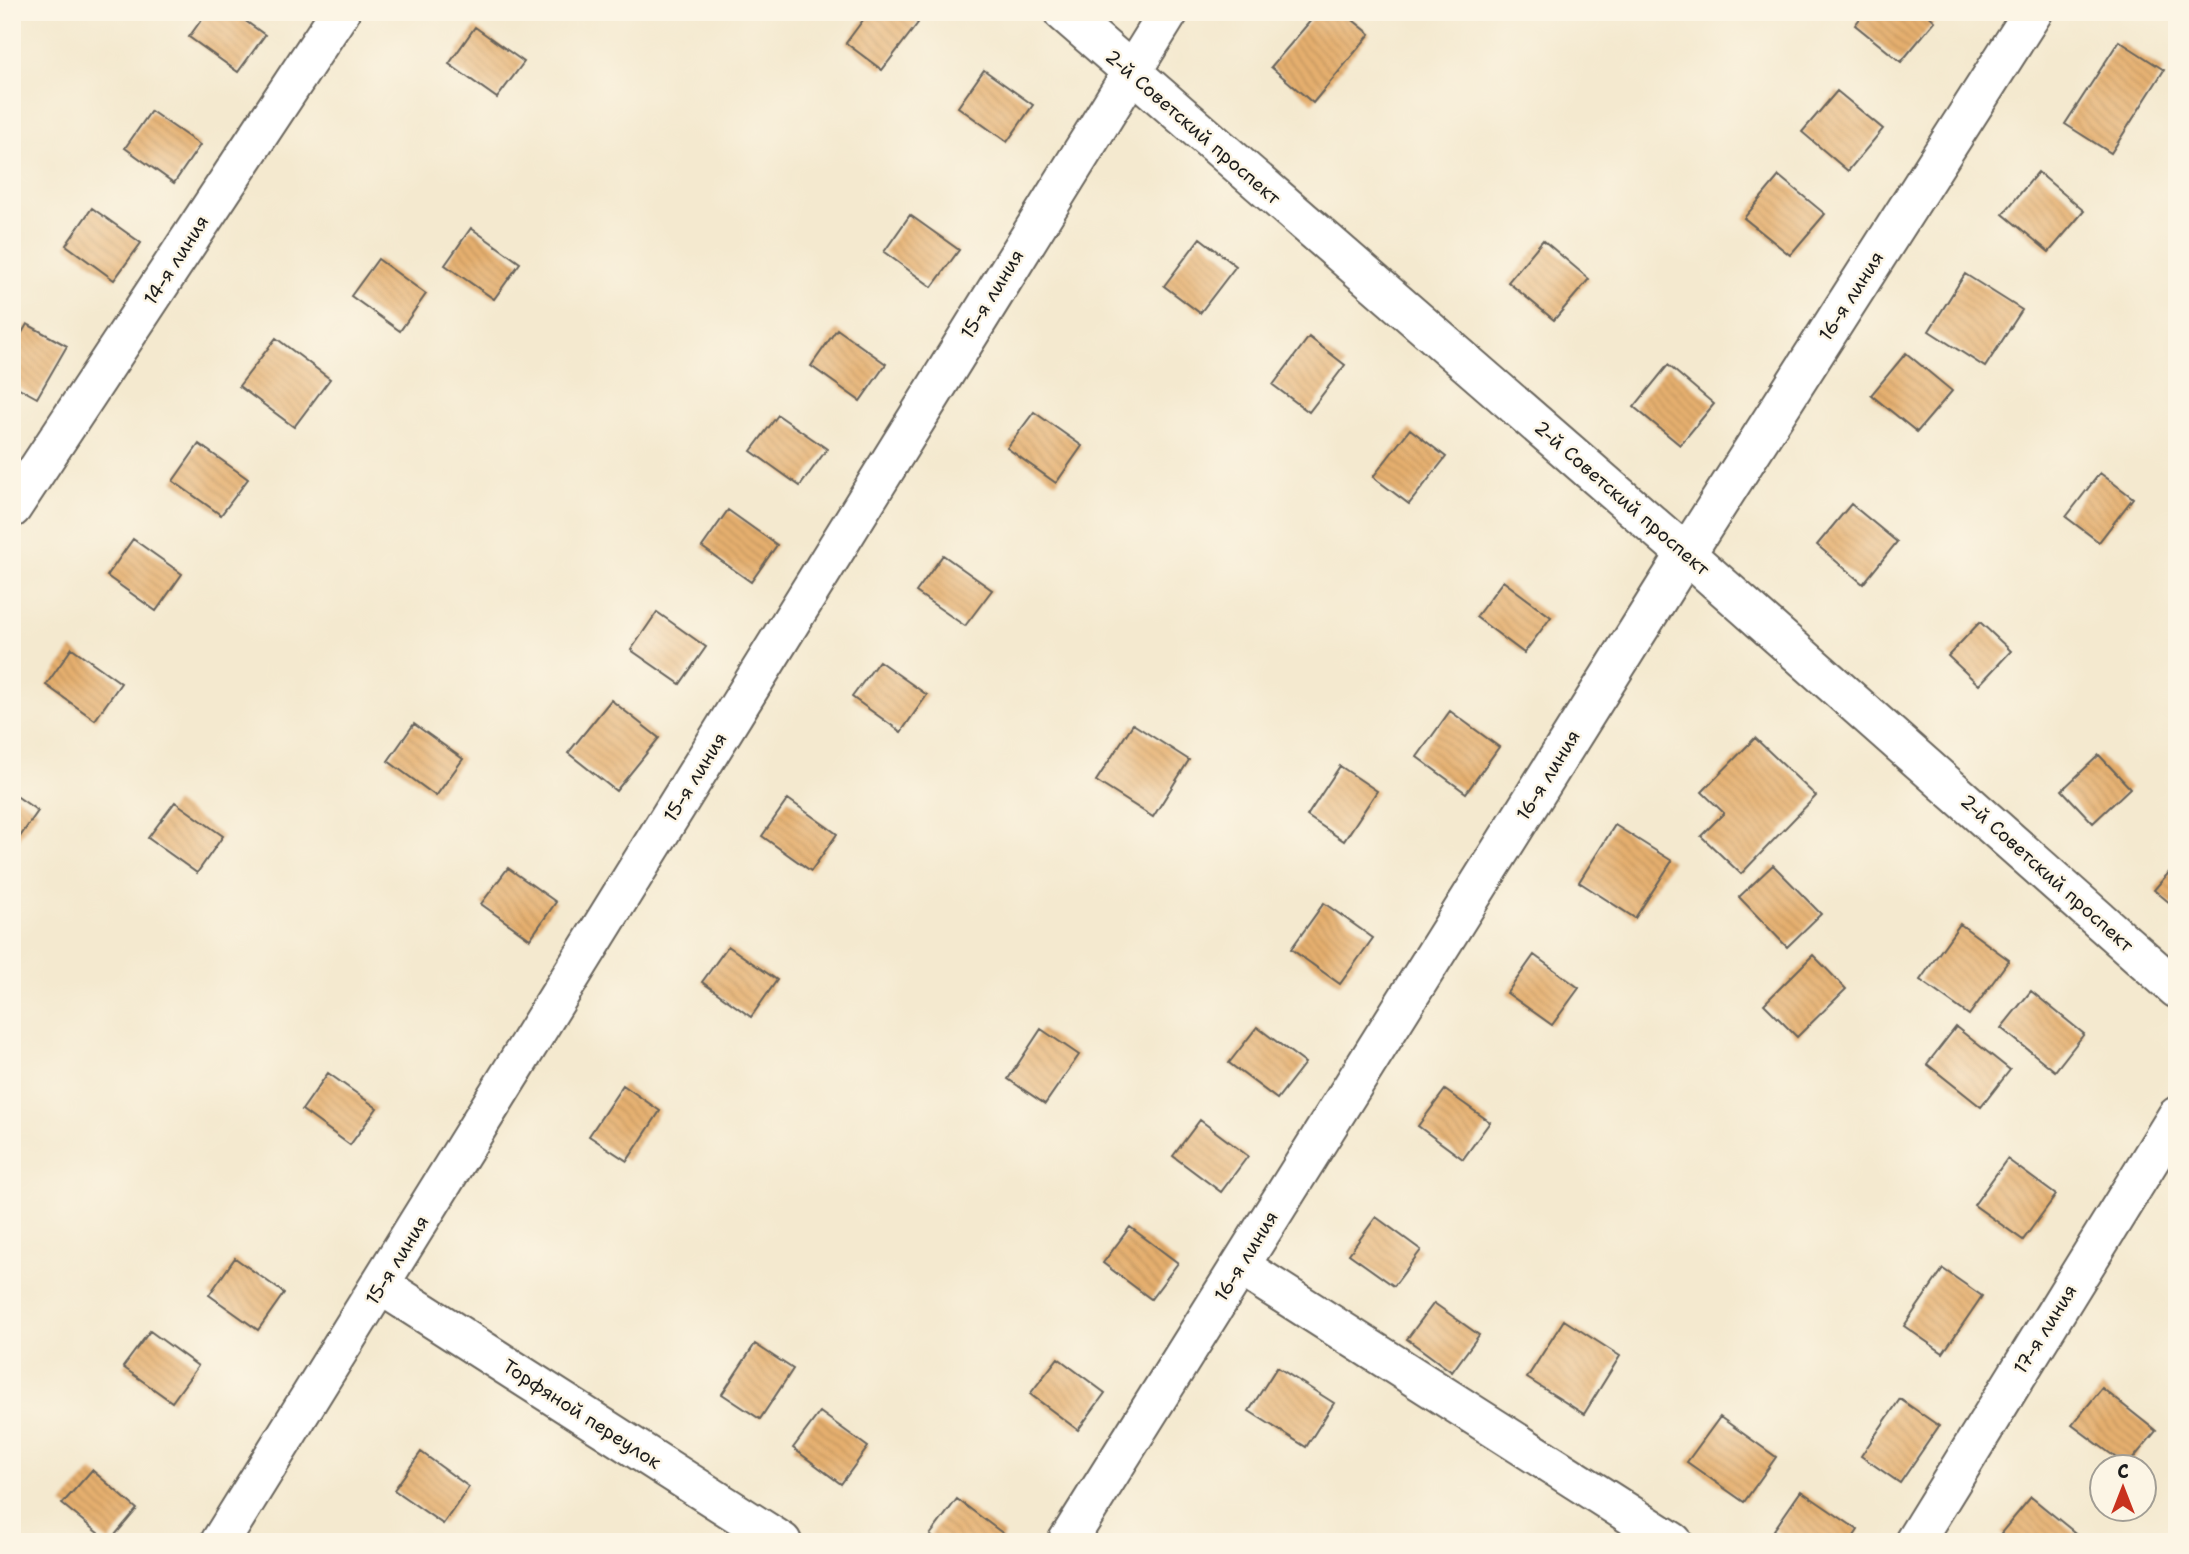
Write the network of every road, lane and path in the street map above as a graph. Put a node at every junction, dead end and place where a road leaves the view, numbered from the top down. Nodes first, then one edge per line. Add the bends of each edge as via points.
1 (340, 12) edge
2 (1063, 12) edge
3 (1169, 12) edge
4 (2033, 12) edge
5 (1129, 72) junction
6 (16, 495) edge
7 (1686, 554) junction
8 (2177, 989) edge
9 (2177, 1116) edge
10 (1240, 1265) junction
11 (382, 1286) junction
12 (220, 1542) edge
13 (782, 1542) edge
14 (1067, 1542) edge
15 (1673, 1542) edge
16 (1914, 1542) edge

1 - 6 street, 14-я линия
2 - 5 street, 2-й Советский проспект
3 - 5 street, 15-я линия
4 - 7 street, 16-я линия
5 - 7 street, 2-й Советский проспект
5 - 11 street, 15-я линия
7 - 8 street, 2-й Советский проспект
7 - 10 street, 16-я линия
9 - 16 street, 17-я линия
10 - 14 street, 16-я линия
10 - 15 street
11 - 12 street, 15-я линия
11 - 13 street, Торфяной переулок

